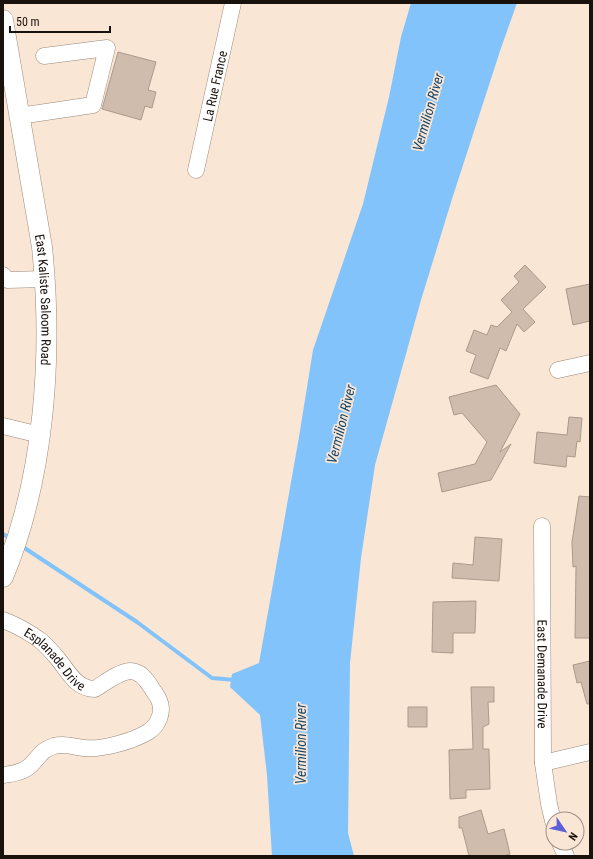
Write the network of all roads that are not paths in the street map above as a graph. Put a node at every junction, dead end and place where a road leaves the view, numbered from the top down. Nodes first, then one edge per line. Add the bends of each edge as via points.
1 (233, 3) edge
2 (3, 20) edge
3 (44, 56) dead end
4 (19, 116) junction
5 (196, 170) dead end
6 (3, 275) edge
7 (45, 278) junction
8 (590, 362) edge
9 (558, 370) dead end
10 (3, 426) edge
11 (40, 435) junction
12 (542, 526) dead end
13 (5, 572) edge
14 (3, 620) edge
15 (590, 752) edge
16 (543, 763) junction
17 (3, 775) edge
18 (551, 811) edge

1 - 5 street, La Rue France
2 - 4 main road, East Kaliste Saloom Road
3 - 4 street via 107,48 93,106
4 - 7 main road, East Kaliste Saloom Road
6 - 7 street via 7,280
7 - 11 main road, East Kaliste Saloom Road via 46,366
8 - 9 street
10 - 11 street
11 - 13 main road, East Kaliste Saloom Road via 26,509
12 - 16 street, East Demanade Drive
14 - 17 street, Esplanade Drive via 20,627 40,641 58,658 74,680 90,689 95,689 122,672 138,673 159,699 161,708 154,727 132,740 109,746 85,748 65,744 55,746 39,754 24,770
15 - 16 street
16 - 18 street, East Demanade Drive

